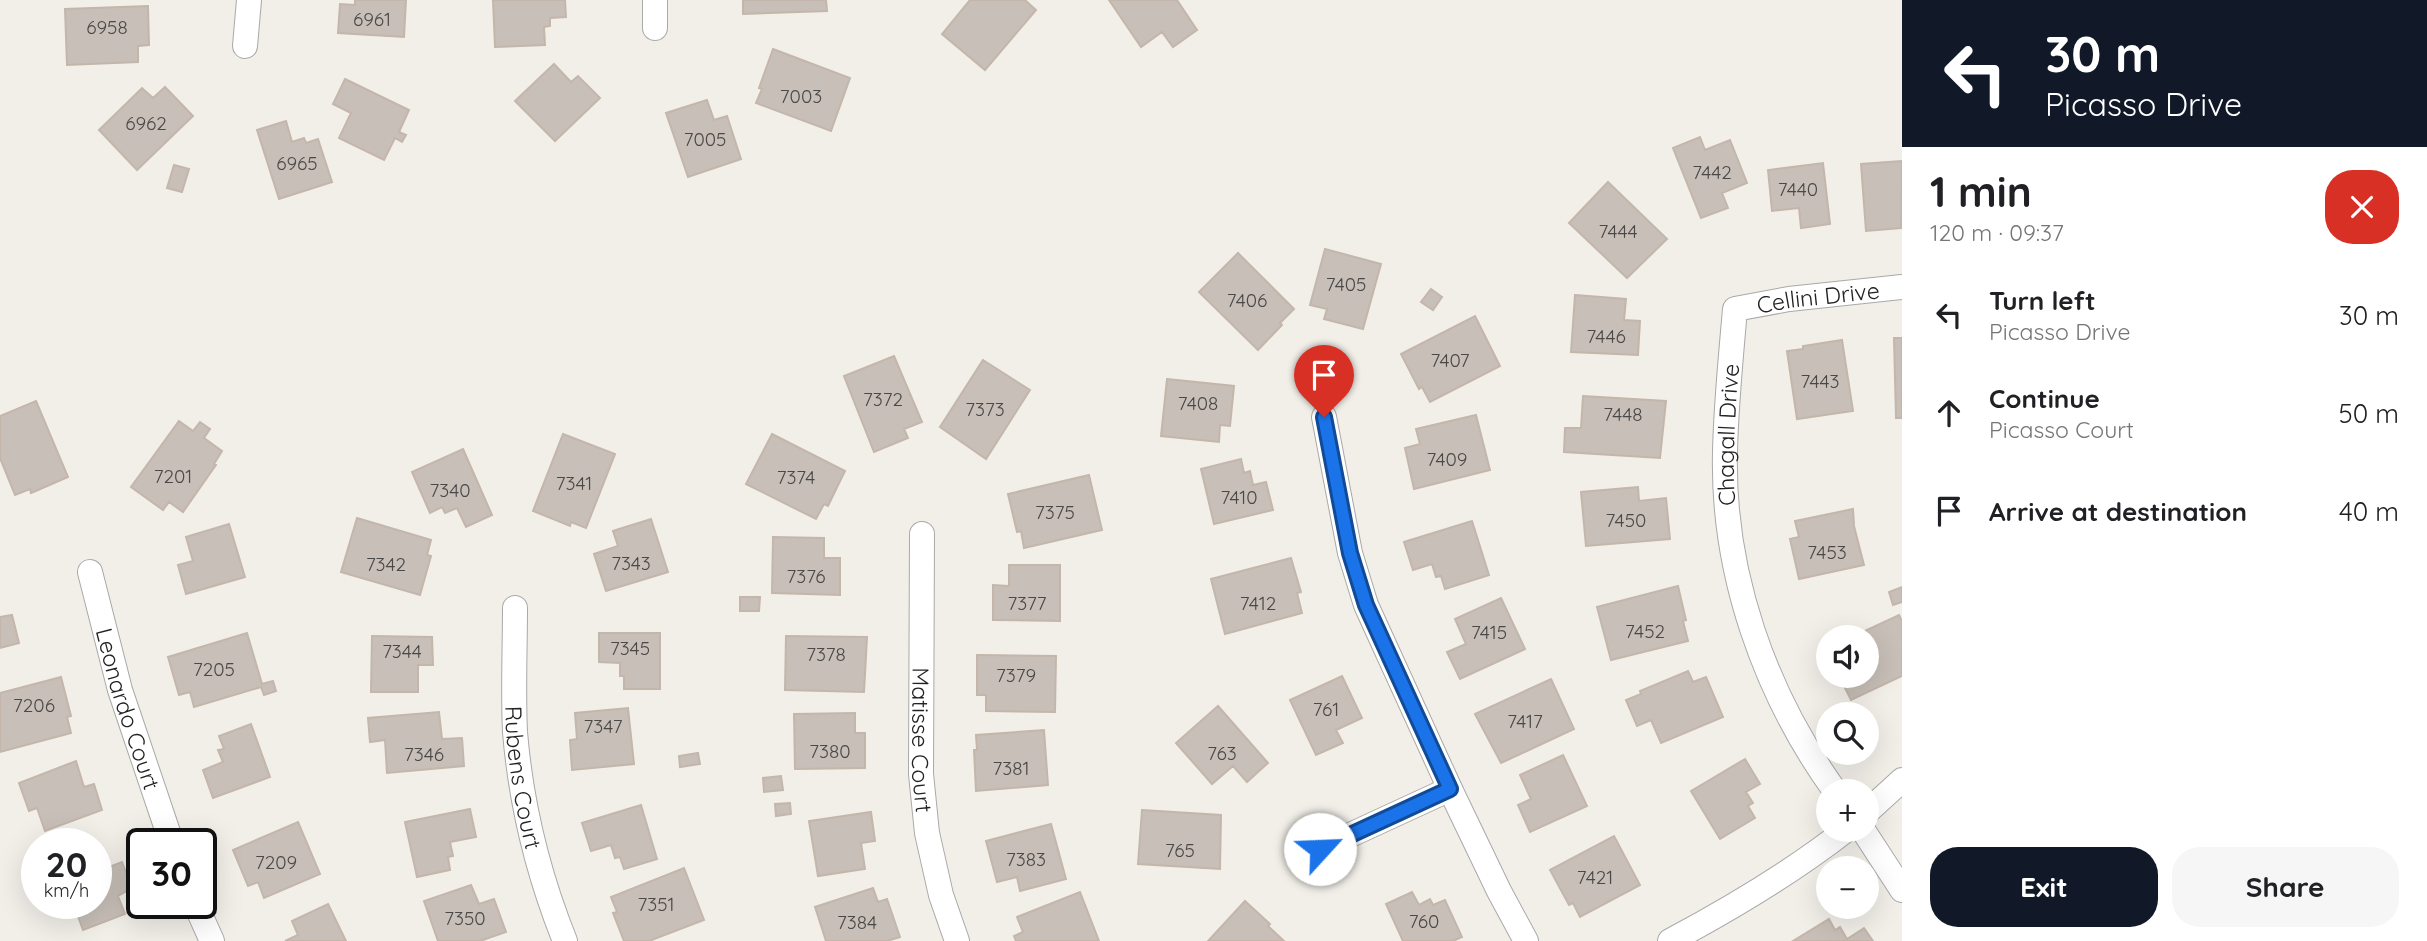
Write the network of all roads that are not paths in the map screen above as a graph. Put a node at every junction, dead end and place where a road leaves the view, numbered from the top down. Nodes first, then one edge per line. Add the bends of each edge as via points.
1 (249, 0) edge
2 (655, 0) edge
3 (655, 28) dead end
4 (245, 46) dead end
5 (1902, 287) edge
6 (1734, 309) joint
7 (1324, 417) dead end
8 (922, 534) dead end
9 (90, 572) dead end
10 (515, 608) dead end
11 (1826, 779) edge
12 (1902, 780) edge
13 (1450, 789) junction
14 (1879, 801) edge
15 (167, 828) edge
16 (1830, 842) edge
17 (1871, 842) edge
18 (1320, 849) dead end
19 (1902, 890) edge
20 (202, 919) edge
21 (212, 941) edge
22 (565, 941) edge
23 (957, 941) edge
24 (1526, 941) edge
25 (1670, 941) edge

1 - 4 street
2 - 3 street
5 - 6 street, Cellini Drive
6 - 11 street, Chagall Drive via 1725,454 1728,520 1739,582 1779,700
7 - 13 street via 1350,553 1366,605
8 - 23 street, Matisse Court via 921,774 927,833
9 - 15 street, Leonardo Court via 120,690
10 - 22 street, Rubens Court via 515,730 523,799 537,862
12 - 14 street
13 - 18 street
13 - 24 street
16 - 25 street via 1746,900
17 - 19 street
20 - 21 street

